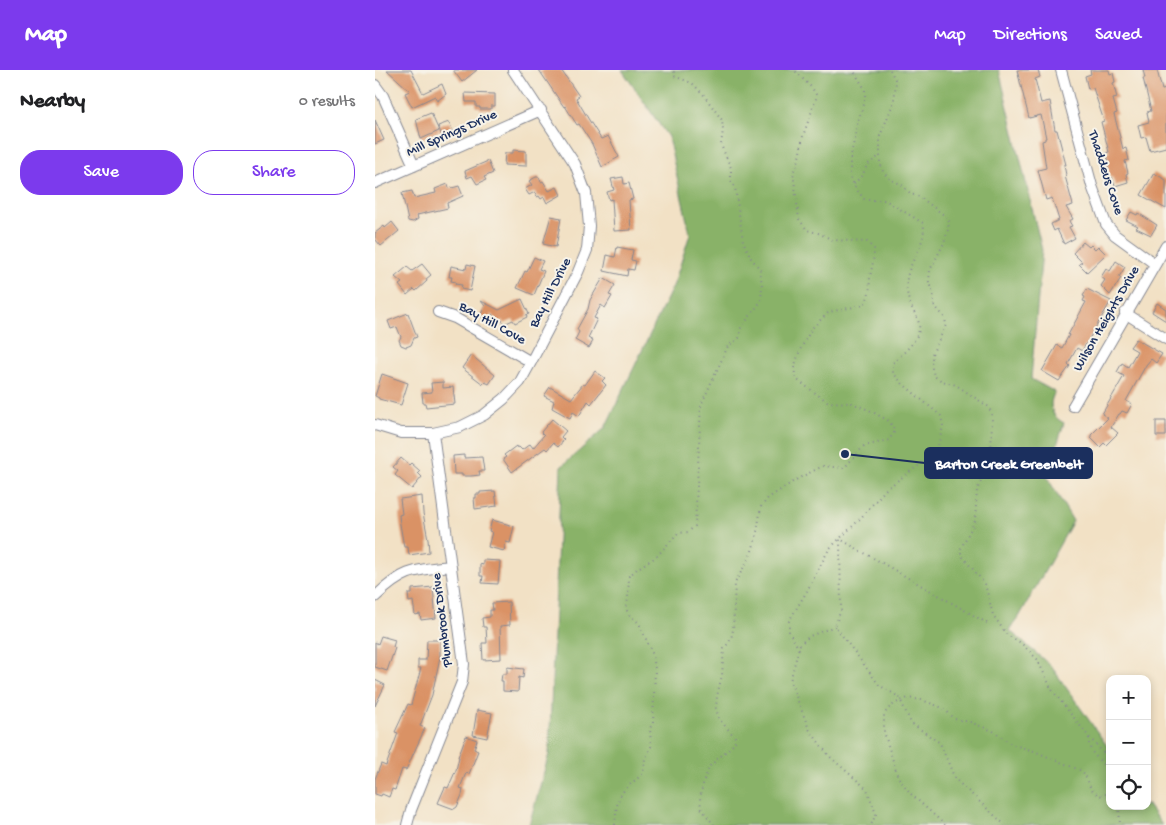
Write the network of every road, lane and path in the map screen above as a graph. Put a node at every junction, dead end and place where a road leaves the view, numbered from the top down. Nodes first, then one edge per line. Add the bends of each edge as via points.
1 (513, 70) edge
2 (674, 70) edge
3 (794, 70) edge
4 (853, 70) edge
5 (890, 70) edge
6 (1061, 70) edge
7 (375, 85) edge
8 (541, 110) junction
9 (879, 157) junction
10 (414, 166) junction
11 (375, 183) edge
12 (854, 184) junction
13 (1166, 246) edge
14 (1155, 264) junction
15 (438, 312) dead end
16 (1125, 313) junction
17 (1166, 339) edge
18 (531, 362) junction
19 (1073, 406) dead end
20 (375, 425) edge
21 (433, 434) junction
22 (840, 539) junction
23 (451, 566) junction
24 (375, 597) edge
25 (987, 623) dead end
26 (835, 626) junction
27 (799, 649) junction
28 (900, 701) junction
29 (1089, 737) junction
30 (1106, 756) edge
31 (1106, 768) edge
32 (1106, 794) edge
33 (1119, 810) edge
34 (407, 825) edge
35 (615, 825) edge
36 (715, 825) edge
37 (871, 825) edge
38 (945, 825) edge
39 (1005, 825) edge
40 (1120, 825) edge

1 - 8 street, Bay Hill Drive
2 - 35 path via 674,76 692,83 703,94 722,120 721,145 731,168 743,241 760,269 761,301 741,328 739,338 728,346 701,405 695,526 688,532 678,533 656,557 629,576 626,609 639,623 653,655 653,723 650,728 651,747 643,774 618,797
3 - 36 path via 817,96 793,172 799,220 807,230 833,240 867,242 874,249 870,294 864,304 829,312 813,328 793,368 796,379 828,402 852,403 869,410 889,421 895,431 889,440 864,446 844,468 823,466 768,498 761,507 751,554 735,583 733,630 724,649 717,696 719,719 735,737 735,743 710,766 700,798 701,808
4 - 12 path via 865,88 865,102 850,161 850,177
5 - 9 path via 896,82 895,93 880,136
6 - 14 street, Thaddeus Cove via 1092,186 1106,224 1115,235
7 - 10 street
8 - 10 street, Mill Springs Drive
8 - 18 street, Bay Hill Drive via 575,164 586,192 589,226 587,250 578,272
9 - 12 path via 867,165
9 - 29 path via 883,172 891,180 949,219 943,245 930,270 933,304 945,318 946,325 932,354 932,368 934,376 956,385 989,407 992,415 991,461 977,490 975,522 961,550 962,556 985,584 993,615 1007,635 1021,643 1037,660 1052,690
10 - 11 street, Mill Springs Drive
12 - 22 path via 865,200 885,200 923,223 925,230 907,279 909,300 920,328 917,338 893,363 893,373 941,416 943,426 933,455 886,489
13 - 14 street, Wilson Heights Drive
14 - 16 street, Wilson Heights Drive
15 - 18 street, Bay Hill Cove via 455,318
16 - 17 street
16 - 19 street, Wilson Heights Drive
18 - 21 street, Bay Hill Drive via 520,382 484,415 460,427
20 - 21 street, Bay Hill Drive via 401,433
21 - 23 street, Plumbrook Drive
22 - 25 path
22 - 26 path via 841,610
22 - 27 path via 829,548 789,621 789,632
23 - 24 street via 416,569 399,576
23 - 34 street, Plumbrook Drive via 463,649 462,682
26 - 27 path via 810,636
26 - 28 path via 879,685
27 - 37 path via 790,681 809,729 829,756 867,789 876,814
28 - 32 path via 909,698 922,700 943,708 955,719 982,726 1011,744 1082,771 1094,794
28 - 38 path via 884,714 884,732 898,777 911,794
28 - 39 path via 911,723 940,743 955,779
29 - 30 path
29 - 31 path via 1089,747
33 - 40 path

